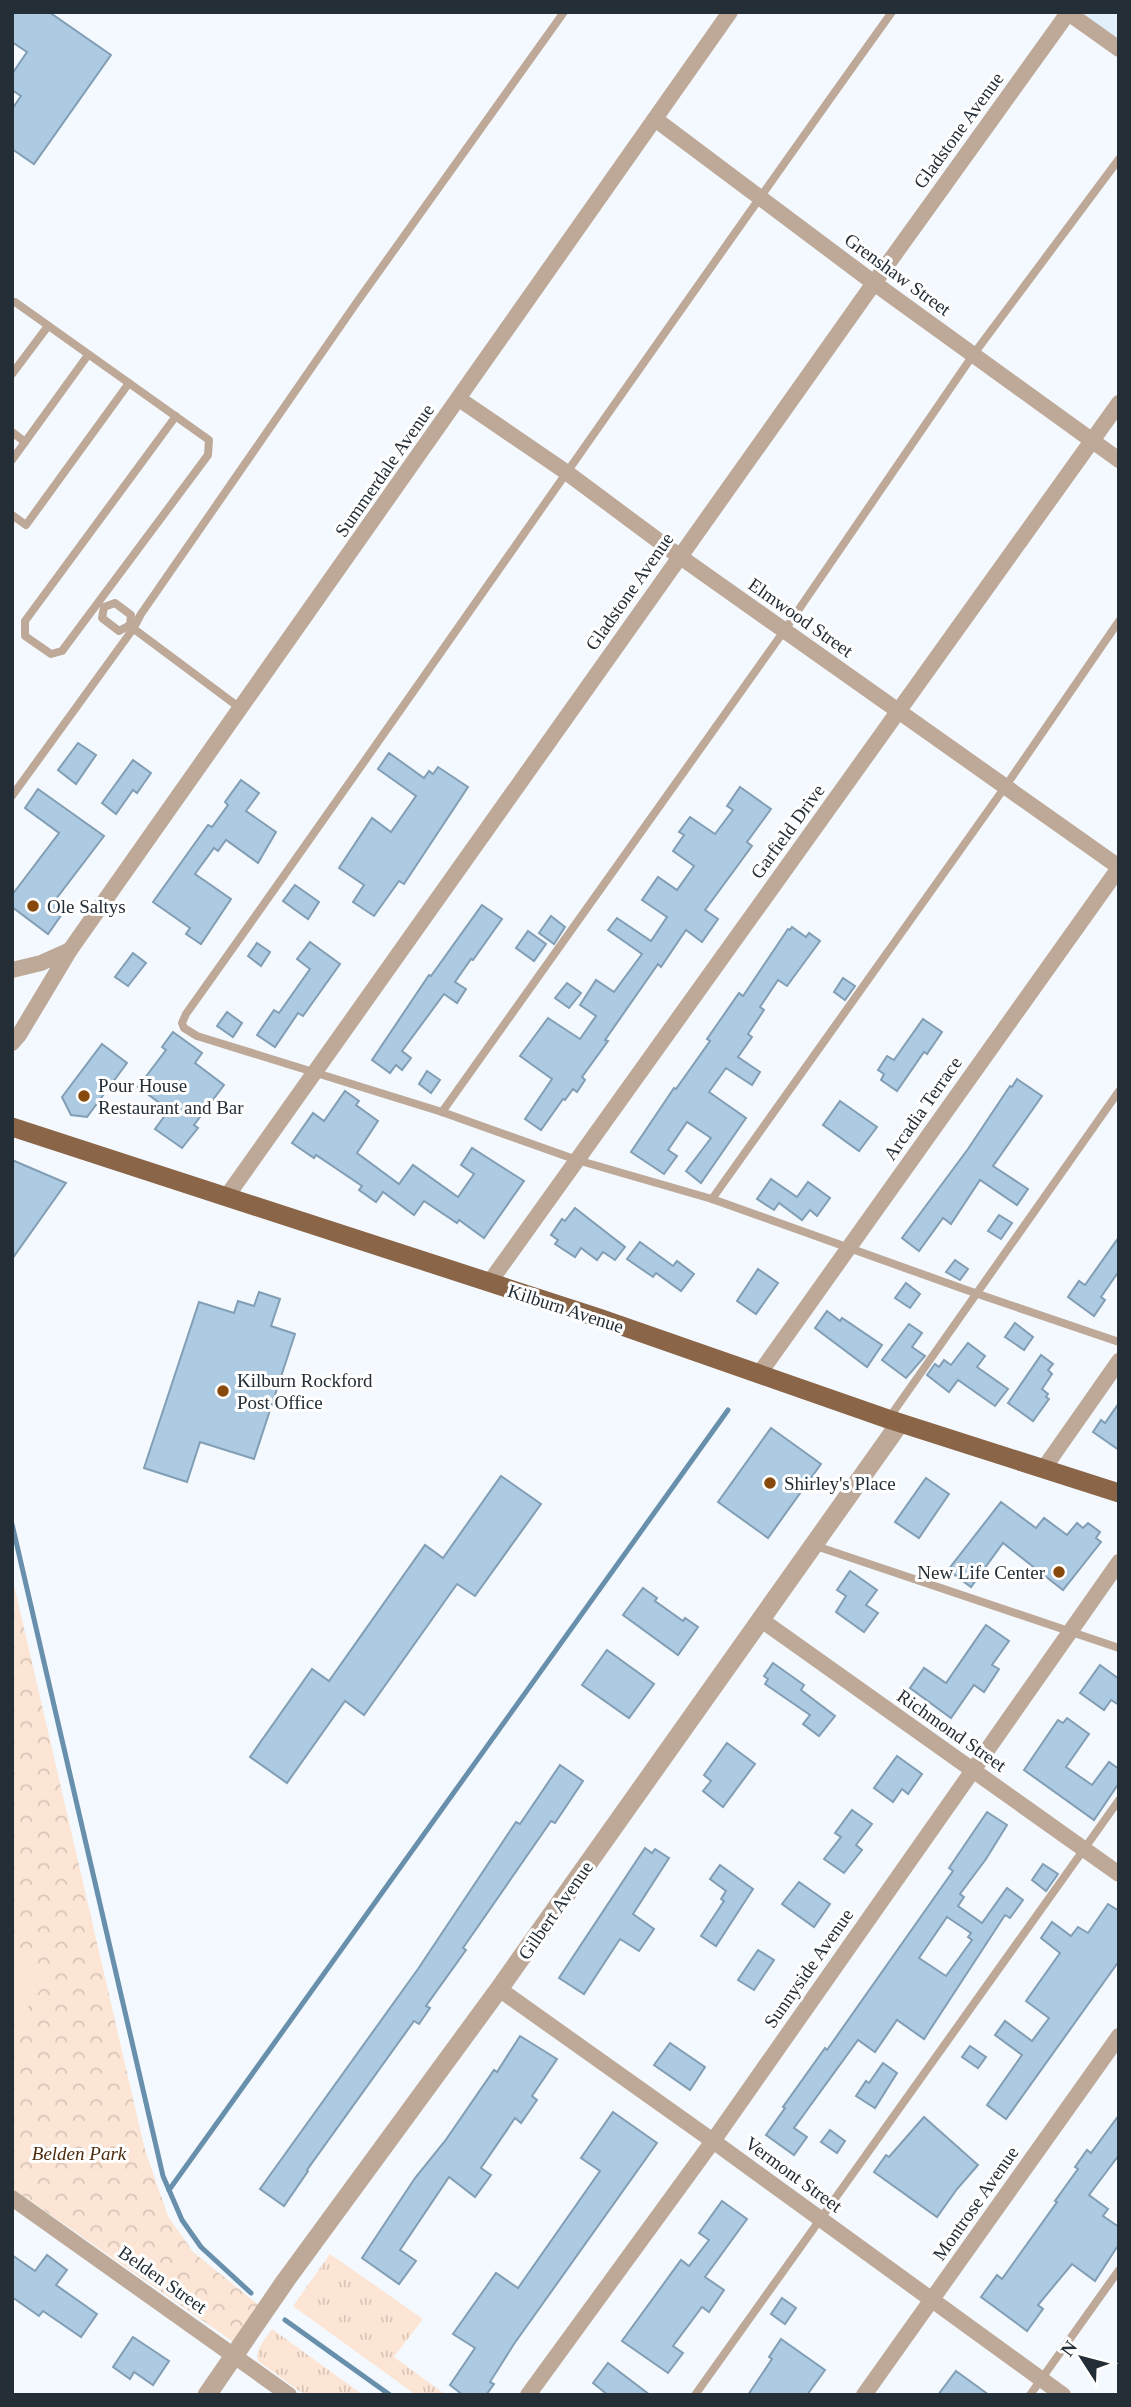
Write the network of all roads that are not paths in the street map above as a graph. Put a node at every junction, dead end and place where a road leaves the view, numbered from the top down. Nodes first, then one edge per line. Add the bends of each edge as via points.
1 (564, 12) edge
2 (730, 12) edge
3 (891, 12) edge
4 (1068, 13) edge
5 (1119, 50) edge
6 (655, 119) junction
7 (1119, 159) edge
8 (759, 197) junction
9 (874, 283) junction
10 (12, 303) edge
11 (48, 326) junction
12 (89, 355) junction
13 (973, 355) junction
14 (12, 374) edge
15 (128, 383) junction
16 (459, 399) junction
17 (1119, 403) edge
18 (176, 416) junction
19 (12, 432) edge
20 (25, 442) junction
21 (1091, 442) junction
22 (12, 460) edge
23 (1119, 460) edge
24 (566, 472) junction
25 (12, 515) edge
26 (679, 556) junction
27 (102, 605) junction
28 (1119, 621) edge
29 (131, 627) junction
30 (784, 631) junction
31 (240, 708) junction
32 (898, 712) junction
33 (1004, 787) junction
34 (12, 796) edge
35 (1119, 867) edge
36 (70, 950) junction
37 (12, 970) edge
38 (12, 1043) edge
39 (316, 1072) junction
40 (1119, 1091) edge
41 (442, 1112) junction
42 (12, 1127) edge
43 (577, 1160) junction
44 (226, 1196) junction
45 (712, 1199) junction
46 (848, 1248) junction
47 (489, 1283) junction
48 (975, 1293) junction
49 (1119, 1342) edge
50 (1119, 1361) edge
51 (759, 1374) junction
52 (894, 1421) junction
53 (1044, 1468) junction
54 (1119, 1493) edge
55 (813, 1545) junction
56 (1119, 1562) edge
57 (760, 1619) junction
58 (1070, 1632) junction
59 (1119, 1648) edge
60 (973, 1770) junction
61 (1119, 1800) edge
62 (1084, 1850) junction
63 (1119, 1874) edge
64 (499, 1989) junction
65 (1119, 2036) edge
66 (713, 2141) junction
67 (12, 2198) edge
68 (821, 2220) junction
69 (1119, 2270) edge
70 (932, 2300) junction
71 (234, 2355) junction
72 (1041, 2379) junction
73 (207, 2395) edge
74 (289, 2395) edge
75 (528, 2395) edge
76 (695, 2395) edge
77 (864, 2395) edge
78 (1030, 2395) edge
79 (1063, 2395) edge

1 - 29 lane
2 - 6 street, Summerdale Avenue
3 - 8 lane
4 - 5 street
4 - 9 street, Gladstone Avenue
6 - 8 street, Grenshaw Street
6 - 16 street, Summerdale Avenue
7 - 13 lane
8 - 9 street, Grenshaw Street
8 - 24 lane
9 - 13 street, Grenshaw Street
9 - 26 street, Gladstone Avenue
10 - 11 lane
11 - 12 lane
11 - 14 lane
12 - 15 lane
12 - 20 lane
13 - 21 street, Grenshaw Street
13 - 30 lane
15 - 18 lane
15 - 25 lane via 26,525
16 - 24 street, Elmwood Street
16 - 31 street, Summerdale Avenue
17 - 21 street, Garfield Drive
18 - 27 lane via 209,440 208,455
18 - 27 lane via 25,621 25,636 51,654 62,651
19 - 20 lane
20 - 22 lane
21 - 23 street, Grenshaw Street
21 - 32 street, Garfield Drive
24 - 26 street, Elmwood Street
24 - 39 lane via 182,1020 184,1028 197,1036
26 - 30 street, Elmwood Street
26 - 39 street, Gladstone Avenue
27 - 29 lane via 115,603 131,615
27 - 29 lane via 102,618 119,631
28 - 33 lane
29 - 31 lane
29 - 34 lane
30 - 32 street, Elmwood Street
30 - 41 lane
31 - 36 street, Summerdale Avenue
32 - 33 street, Elmwood Street
32 - 43 street, Garfield Drive
33 - 35 street, Elmwood Street
33 - 45 lane
35 - 46 street, Arcadia Terrace
36 - 37 street
36 - 38 street, Summerdale Avenue
39 - 41 lane
39 - 44 street, Gladstone Avenue
40 - 48 lane
41 - 43 lane
42 - 44 main road, Kilburn Avenue
43 - 45 lane
43 - 47 street, Garfield Drive
44 - 47 main road, Kilburn Avenue
45 - 46 lane
46 - 48 lane
46 - 51 street, Arcadia Terrace
47 - 51 main road, Kilburn Avenue
48 - 49 lane
48 - 52 lane
50 - 53 street
51 - 52 main road, Kilburn Avenue
52 - 53 main road, Kilburn Avenue
52 - 55 street, Gilbert Avenue
53 - 54 main road, Kilburn Avenue
55 - 57 street, Gilbert Avenue
55 - 58 lane
56 - 58 street, Sunnyside Avenue
57 - 60 street, Richmond Street
57 - 64 street, Gilbert Avenue
58 - 59 lane
58 - 60 street, Sunnyside Avenue
60 - 62 street, Richmond Street
60 - 66 street, Sunnyside Avenue
61 - 62 lane
62 - 63 street, Richmond Street
62 - 68 lane
64 - 66 street, Vermont Street
64 - 71 street, Gilbert Avenue
65 - 70 street, Montrose Avenue
66 - 68 street, Vermont Street
66 - 75 street, Sunnyside Avenue
67 - 71 street, Belden Street
68 - 70 street, Vermont Street
68 - 76 lane
69 - 72 lane
70 - 72 street, Vermont Street
70 - 77 street, Montrose Avenue
71 - 73 street, Gilbert Avenue
71 - 74 street, Belden Street
72 - 78 lane
72 - 79 street, Vermont Street

